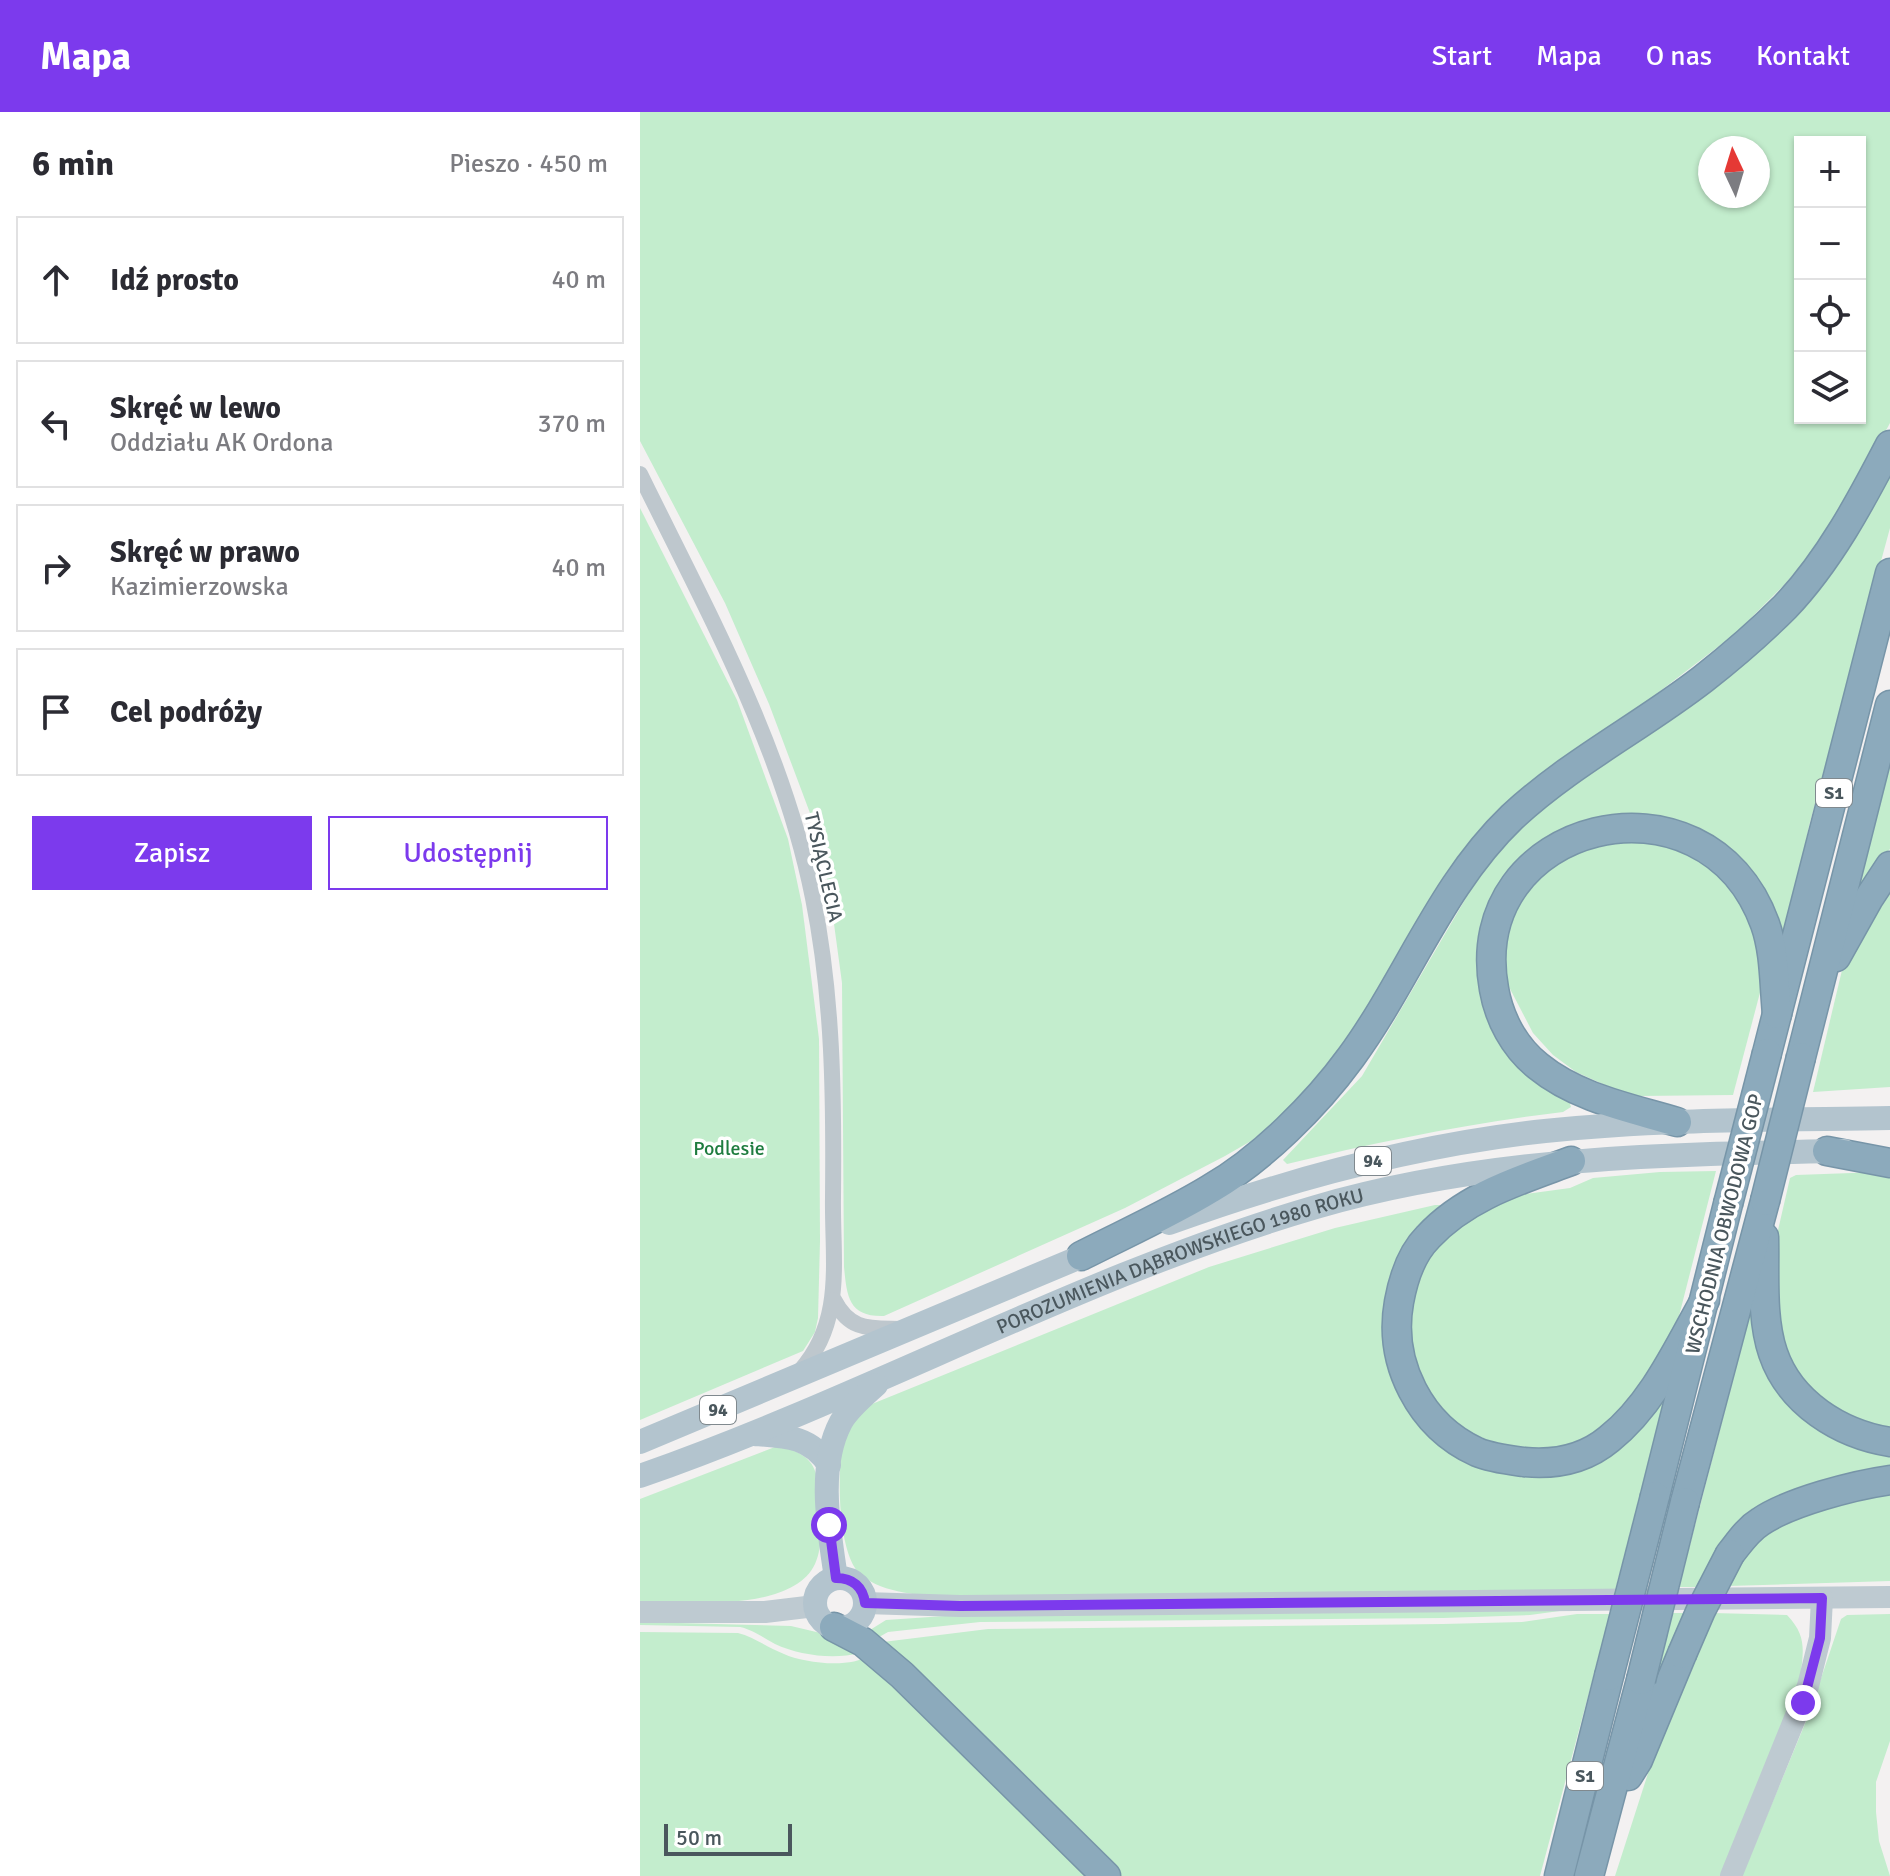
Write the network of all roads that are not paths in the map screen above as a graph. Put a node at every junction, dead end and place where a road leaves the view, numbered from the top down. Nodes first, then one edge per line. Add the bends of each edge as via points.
1 (1890, 445) edge
2 (640, 474) edge
3 (1890, 573) edge
4 (1890, 705) edge
5 (1890, 866) edge
6 (1819, 985) junction
7 (1777, 1014) junction
8 (1890, 1118) edge
9 (1677, 1122) junction
10 (1890, 1150) edge
11 (1827, 1151) junction
12 (1571, 1161) junction
13 (1890, 1163) edge
14 (1764, 1205) junction
15 (1081, 1256) junction
16 (834, 1300) junction
17 (1705, 1300) junction
18 (907, 1329) junction
19 (795, 1377) junction
20 (883, 1377) junction
21 (748, 1434) junction
22 (640, 1442) edge
23 (1890, 1442) edge
24 (829, 1465) junction
25 (640, 1476) edge
26 (1890, 1480) edge
27 (836, 1578) junction
28 (1890, 1597) edge
29 (1822, 1598) junction
30 (865, 1603) junction
31 (815, 1606) junction
32 (640, 1612) edge
33 (834, 1627) junction
34 (1608, 1807) junction
35 (1106, 1876) edge
36 (1559, 1876) edge
37 (1589, 1876) edge
38 (1731, 1876) edge

1 - 15 highway via 1863,497 1786,606 1702,679 1547,788 1477,854 1350,1058 1294,1121 1212,1188
2 - 16 street, TYSIĄCLECIA via 749,697 785,793 813,895 832,1051
3 - 7 highway, WSCHODNIA OBWODOWA GOP / S1
4 - 6 highway, WSCHODNIA OBWODOWA GOP / S1
5 - 6 highway
6 - 14 highway, WSCHODNIA OBWODOWA GOP / S1, bridge
7 - 9 highway via 1772,954 1756,903 1723,861 1703,847 1665,831 1612,828 1563,843 1530,868 1496,925 1491,959 1502,1019 1522,1052 1572,1089
7 - 17 highway, WSCHODNIA OBWODOWA GOP / S1, bridge
8 - 9 main road, POROZUMIENIA DĄBROWSKIEGO 1980 ROKU / 94
9 - 15 main road, POROZUMIENIA DĄBROWSKIEGO 1980 ROKU / 94 via 1545,1131 1363,1163 1219,1205
10 - 11 main road, POROZUMIENIA DĄBROWSKIEGO 1980 ROKU / 94
11 - 12 main road, POROZUMIENIA DĄBROWSKIEGO 1980 ROKU / 94
11 - 13 highway
12 - 17 highway via 1497,1188 1465,1206 1426,1239 1413,1259 1401,1287 1398,1352 1406,1380 1437,1423 1478,1453 1509,1460 1554,1463 1591,1451 1631,1418 1659,1382
12 - 20 main road, POROZUMIENIA DĄBROWSKIEGO 1980 ROKU / 94 via 1477,1172 1319,1206 1166,1257
14 - 23 highway via 1767,1318 1782,1375 1821,1414 1865,1437
14 - 34 highway, WSCHODNIA OBWODOWA GOP / S1, bridge
15 - 18 main road, POROZUMIENIA DĄBROWSKIEGO 1980 ROKU / 94
16 - 18 street via 858,1326
16 - 19 street, TYSIĄCLECIA via 822,1342
17 - 36 highway, WSCHODNIA OBWODOWA GOP / S1, bridge
18 - 19 main road, POROZUMIENIA DĄBROWSKIEGO 1980 ROKU / 94
19 - 22 main road, POROZUMIENIA DĄBROWSKIEGO 1980 ROKU / 94
20 - 21 main road, POROZUMIENIA DĄBROWSKIEGO 1980 ROKU / 94
20 - 24 main road via 840,1424
21 - 24 main road via 802,1440
21 - 25 main road, POROZUMIENIA DĄBROWSKIEGO 1980 ROKU / 94
24 - 27 main road
26 - 34 highway, bridge via 1777,1513 1750,1530 1730,1554 1701,1610 1638,1760
27 - 30 main road via 857,1585
27 - 31 main road via 821,1586
28 - 29 street
29 - 30 street
29 - 38 street via 1820,1638 1808,1686
30 - 33 main road via 855,1623
31 - 32 street via 765,1612
31 - 33 main road via 822,1620
33 - 35 highway via 863,1642 902,1675
34 - 37 highway, WSCHODNIA OBWODOWA GOP / S1

